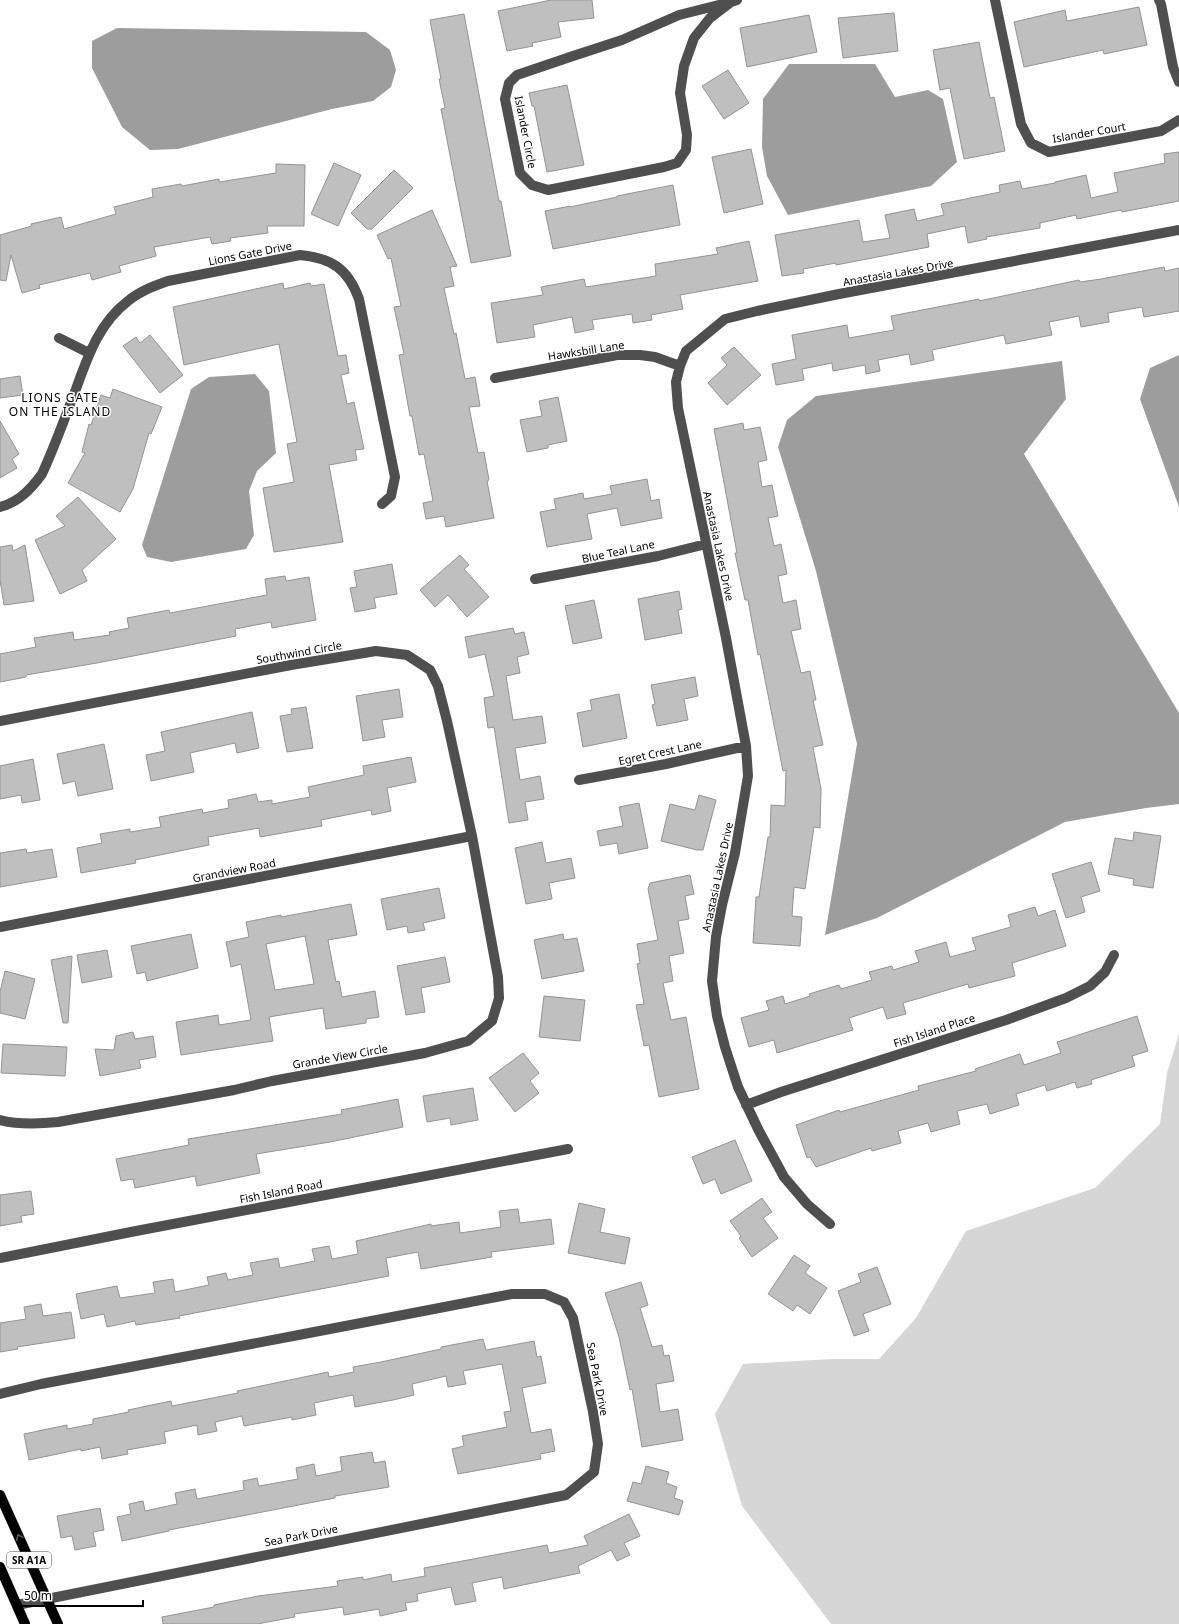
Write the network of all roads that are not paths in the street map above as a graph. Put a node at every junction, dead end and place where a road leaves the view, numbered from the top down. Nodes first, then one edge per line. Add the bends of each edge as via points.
1 (995, 0) edge
2 (1158, 0) edge
3 (734, 1) edge
4 (1179, 82) edge
5 (1179, 120) edge
6 (1179, 230) edge
7 (58, 338) dead end
8 (89, 353) junction
9 (680, 366) junction
10 (495, 378) dead end
11 (382, 504) dead end
12 (0, 507) edge
13 (706, 544) junction
14 (534, 579) dead end
15 (0, 721) edge
16 (746, 746) junction
17 (580, 780) dead end
18 (472, 836) junction
19 (0, 927) edge
20 (1114, 955) dead end
21 (746, 1105) junction
22 (0, 1120) edge
23 (568, 1149) dead end
24 (830, 1224) dead end
25 (0, 1258) edge
26 (0, 1394) edge
27 (0, 1495) edge
28 (0, 1567) edge
29 (46, 1598) junction
30 (17, 1605) junction
31 (25, 1624) edge
32 (58, 1624) edge

1 - 5 street, Islander Court via 1021,124 1031,143 1049,152 1161,131
2 - 4 street via 1161,4 1173,67
3 - 3 street, Islander Circle via 679,16 622,40 517,75 509,83 505,99 520,173 532,185 548,190 677,163 686,150 687,135 680,93 684,66 694,38 710,18
6 - 9 street, Anastasia Lakes Drive via 951,275 839,294 725,319 686,351
7 - 8 street
8 - 11 street, Lions Gate Drive via 99,332 112,315 128,301 168,281 300,255 316,256 331,262 344,271 354,284 359,299 394,477 391,496
8 - 12 street, Lions Gate Drive via 42,474 32,488 18,499
9 - 10 street, Hawksbill Lane via 655,357 617,355
9 - 13 street, Anastasia Lakes Drive via 676,382 678,408
13 - 14 street, Blue Teal Lane via 658,556
13 - 16 street, Anastasia Lakes Drive
15 - 18 street, Southwind Circle via 283,666 376,651 408,655 430,670 438,686
16 - 17 street, Egret Crest Lane
16 - 21 street, Anastasia Lakes Drive via 748,776 735,853 717,930 712,981 725,1047
18 - 19 street, Grandview Road
18 - 22 street, Grande View Circle via 498,977 499,998 492,1020 468,1041 425,1053 58,1122 36,1124
20 - 21 street, Fish Island Place via 1105,972 1090,986 1066,998
21 - 24 street, Anastasia Lakes Drive via 784,1177 807,1204
23 - 25 street, Fish Island Road
26 - 29 street, Sea Park Drive via 512,1294 545,1294 564,1302 574,1318 598,1444 594,1472 566,1495
29 -> 27 main road, SR A1A
28 - 30 main road, SR A1A
29 - 30 street, Sea Park Drive
29 - 32 main road, SR A1A
30 - 31 main road, SR A1A

